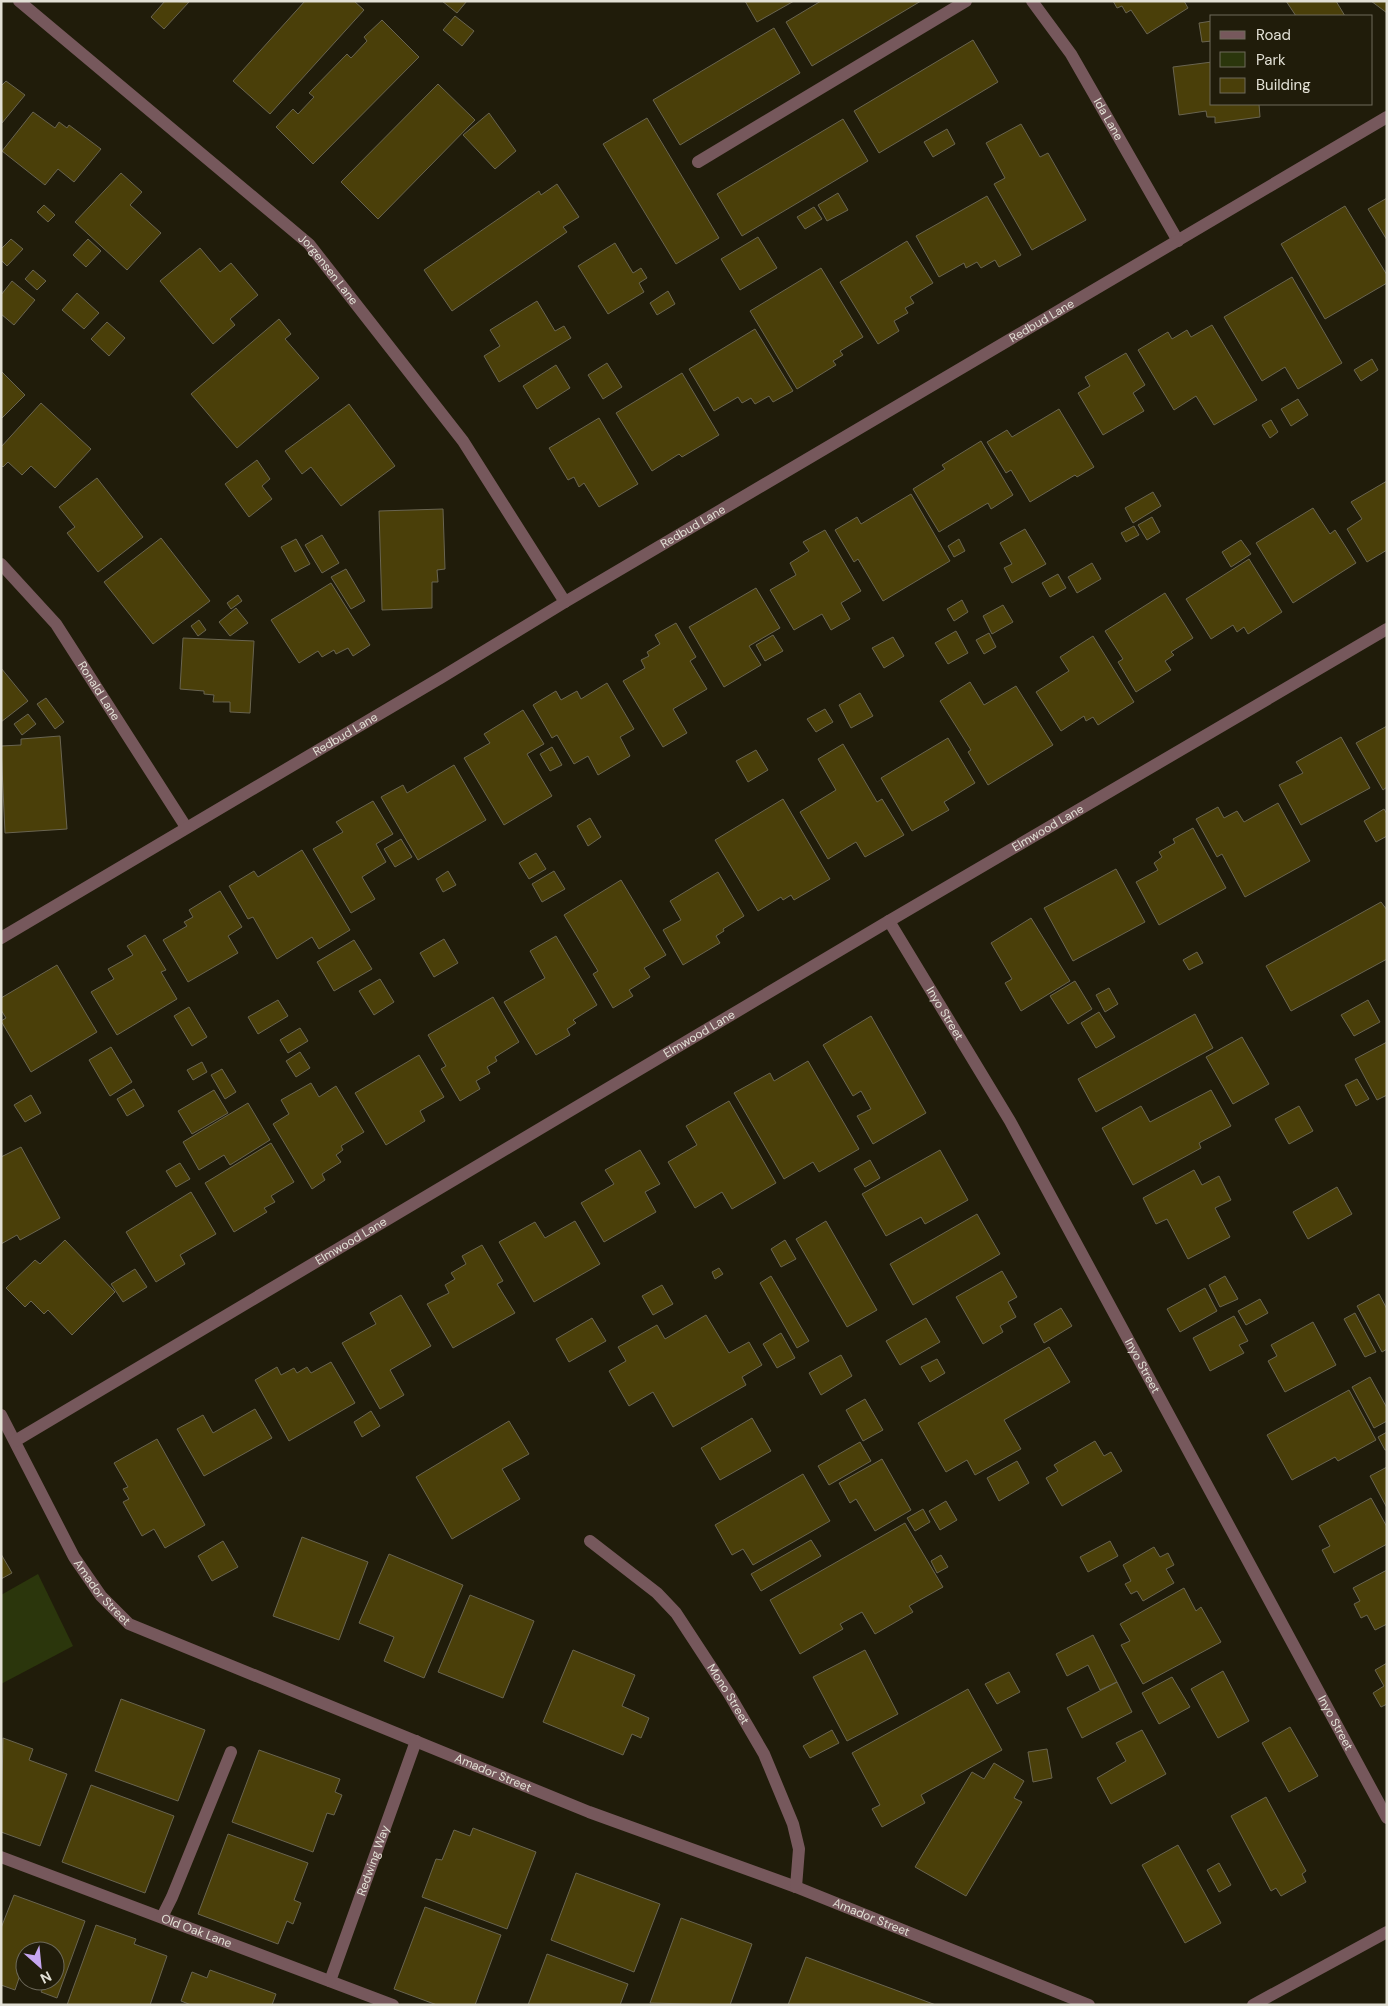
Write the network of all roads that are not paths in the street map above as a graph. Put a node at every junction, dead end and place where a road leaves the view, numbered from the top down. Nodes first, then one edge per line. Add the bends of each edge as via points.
1 (19, 1) edge
2 (966, 1) edge
3 (1032, 1) edge
4 (1387, 117) edge
5 (698, 162) dead end
6 (1178, 241) junction
7 (1, 564) edge
8 (564, 602) junction
9 (1387, 629) edge
10 (186, 827) junction
11 (889, 921) junction
12 (1, 938) edge
13 (1, 1415) edge
14 (15, 1441) junction
15 (590, 1541) dead end
16 (416, 1741) junction
17 (230, 1752) dead end
18 (1387, 1818) edge
19 (1, 1857) edge
20 (796, 1887) junction
21 (162, 1917) junction
22 (1387, 1932) edge
23 (330, 1981) junction
24 (392, 2005) edge
25 (1089, 2005) edge
26 (1253, 2005) edge

1 - 8 street, Jorgensen Lane via 309,244 463,441
2 - 5 street
3 - 6 street, Ida Lane via 1071,54
4 - 6 street, Redbud Lane
6 - 8 street, Redbud Lane
7 - 10 street, Ronald Lane via 56,624
8 - 10 street, Redbud Lane
9 - 11 street, Elmwood Lane
10 - 12 street, Redbud Lane
11 - 14 street, Elmwood Lane
11 - 18 street, Inyo Street via 1010,1121
13 - 14 street, Amador Street
14 - 16 street, Amador Street via 74,1557 101,1596 129,1624
15 - 20 street, Mono Street via 657,1593 676,1613 729,1694 764,1754 793,1824 799,1849
16 - 20 street, Amador Street via 589,1812
16 - 23 street, Redwing Way
17 - 21 street
19 - 21 street, Old Oak Lane
20 - 25 street, Amador Street
21 - 23 street, Old Oak Lane
22 - 26 street
23 - 24 street, Old Oak Lane

